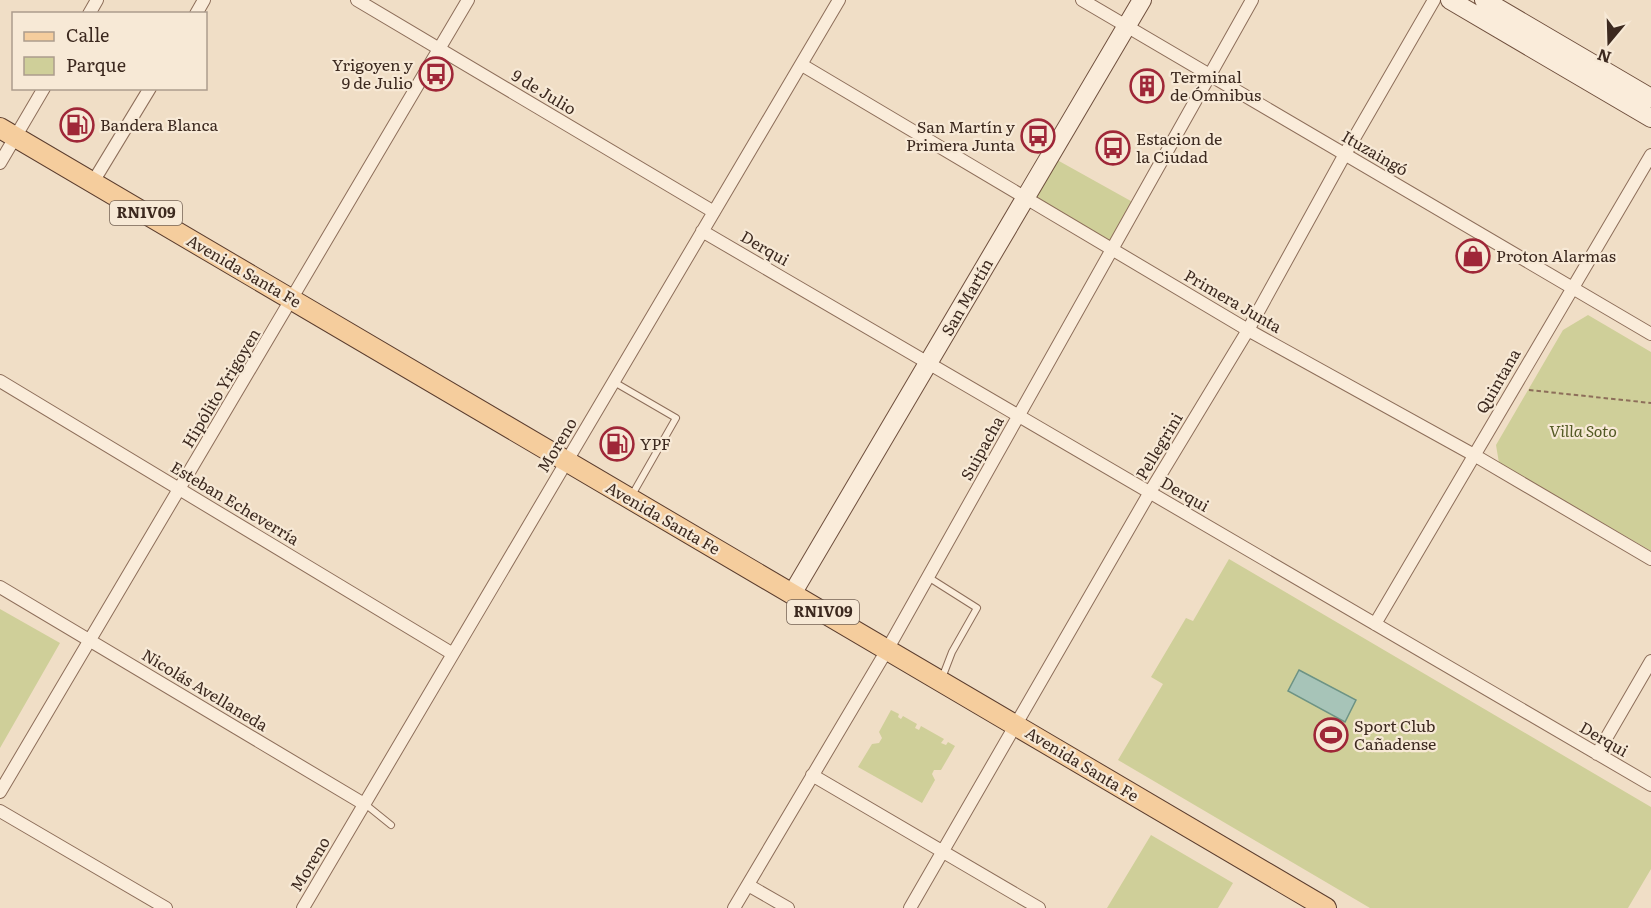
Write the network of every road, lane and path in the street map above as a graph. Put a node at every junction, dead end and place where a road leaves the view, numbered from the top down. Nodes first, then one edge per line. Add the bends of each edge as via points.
1 (357, 0) edge
2 (468, 0) edge
3 (839, 0) edge
4 (1082, 0) edge
5 (1142, 0) edge
6 (1252, 0) edge
7 (1434, 0) edge
8 (1450, 0) edge
9 (1484, 0) edge
10 (1127, 26) junction
11 (440, 49) junction
12 (802, 65) junction
13 (1210, 75) junction
14 (42, 90) edge
15 (149, 90) edge
16 (1651, 98) edge
17 (1651, 118) edge
18 (8, 132) edge
19 (1345, 154) junction
20 (1651, 155) edge
21 (0, 163) edge
22 (93, 182) junction
23 (1025, 198) junction
24 (714, 212) junction
25 (702, 231) junction
26 (1113, 250) junction
27 (1572, 288) junction
28 (292, 300) junction
29 (1248, 330) junction
30 (1651, 334) edge
31 (928, 363) junction
32 (0, 381) edge
33 (614, 381) junction
34 (1513, 389) junction
35 (1651, 403) edge
36 (1019, 416) junction
37 (1474, 455) junction
38 (567, 461) junction
39 (180, 489) junction
40 (1150, 492) junction
41 (630, 498) junction
42 (1651, 559) edge
43 (928, 577) junction
44 (0, 587) edge
45 (792, 594) junction
46 (1374, 624) junction
47 (90, 640) junction
48 (887, 650) junction
49 (453, 654) junction
50 (1651, 661) edge
51 (941, 681) junction
52 (1017, 726) junction
53 (1597, 754) junction
54 (812, 775) junction
55 (1651, 785) edge
56 (0, 792) edge
57 (364, 804) junction
58 (0, 811) edge
59 (391, 825) dead end
60 (943, 852) junction
61 (748, 885) junction
62 (166, 908) edge
63 (303, 908) edge
64 (734, 908) edge
65 (788, 908) edge
66 (910, 908) edge
67 (1039, 908) edge
68 (1326, 908) edge

1 - 11 street, 9 de Julio
2 - 11 street, Hipólito Yrigoyen
3 - 12 street, Moreno
4 - 10 street, Ituzaingó
5 - 10 main road, San Martín
6 - 13 street, Suipacha
7 - 19 street, Pellegrini
8 - 17 main road
9 - 16 main road
10 - 13 street, Ituzaingó
10 - 23 main road, San Martín
11 - 24 street, 9 de Julio
11 - 28 street, Hipólito Yrigoyen
12 - 23 street, Primera Junta
12 - 24 street, Moreno
13 - 19 street, Ituzaingó
13 - 26 street, Suipacha
14 - 18 street
15 - 22 street
18 - 21 street
18 - 22 main road, Avenida Santa Fe / RN1V09
19 - 27 street, Ituzaingó
19 - 29 street, Pellegrini
20 - 27 street, Quintana
22 - 28 main road, Avenida Santa Fe / RN1V09
23 - 26 street, Primera Junta
23 - 31 main road, San Martín
24 - 25 street, Moreno
25 - 31 street, Derqui
25 - 33 street, Moreno
26 - 29 street, Primera Junta
26 - 36 street, Suipacha
27 - 30 street, Ituzaingó
27 - 34 street, Quintana
28 - 38 main road, Avenida Santa Fe / RN1V09
28 - 39 street, Hipólito Yrigoyen
29 - 37 street, Primera Junta
29 - 40 street, Pellegrini
31 - 36 street, Derqui
31 - 45 main road, San Martín
32 - 39 street, Esteban Echeverría
33 - 38 street, Moreno
33 - 41 lane via 676,418
34 - 35 path
34 - 37 street, Quintana
36 - 40 street, Derqui
36 - 43 street, Suipacha
37 - 42 street, Primera Junta
37 - 46 street, Quintana
38 - 41 main road, Avenida Santa Fe / RN1V09
38 - 49 street, Moreno
39 - 47 street, Hipólito Yrigoyen
39 - 49 street, Esteban Echeverría
40 - 46 street, Derqui
40 - 52 street, Pellegrini
41 - 45 main road, Avenida Santa Fe / RN1V09
43 - 48 street, Suipacha
43 - 51 lane via 977,608
44 - 47 street, Nicolás Avellaneda
45 - 48 main road, Avenida Santa Fe / RN1V09
46 - 53 street, Derqui
47 - 56 street, Hipólito Yrigoyen
47 - 57 street, Nicolás Avellaneda
48 - 51 main road, Avenida Santa Fe / RN1V09
48 - 54 street, Suipacha
49 - 57 street, Moreno
50 - 53 street
51 - 52 main road, Avenida Santa Fe / RN1V09
52 - 60 street, Pellegrini
52 - 68 main road, Avenida Santa Fe / RN1V09
53 - 55 street, Derqui
54 - 60 street
54 - 61 street, Suipacha
57 - 59 lane, Nicolás Avellaneda
57 - 63 street, Moreno
58 - 62 street
60 - 66 street, Pellegrini
60 - 67 street
61 - 64 street, Suipacha
61 - 65 street

